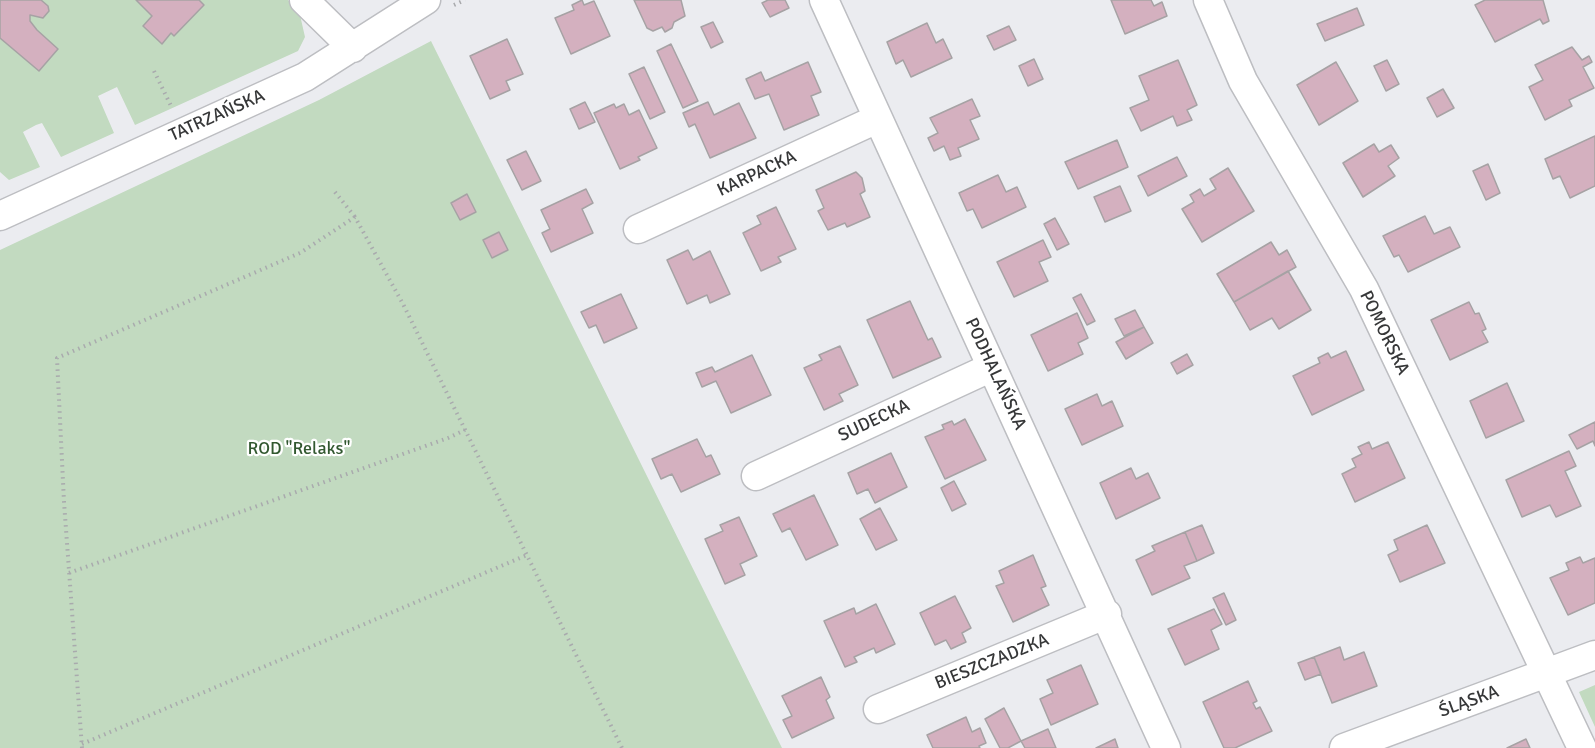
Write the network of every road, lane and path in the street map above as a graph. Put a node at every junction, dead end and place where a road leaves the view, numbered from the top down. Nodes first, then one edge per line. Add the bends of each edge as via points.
1 (304, 0) edge
2 (426, 0) edge
3 (824, 0) edge
4 (1208, 0) edge
5 (353, 48) junction
6 (154, 71) dead end
7 (175, 114) dead end
8 (877, 119) junction
9 (335, 192) dead end
10 (0, 216) edge
11 (356, 217) junction
12 (638, 229) dead end
13 (992, 367) junction
14 (465, 429) junction
15 (756, 476) dead end
16 (527, 555) junction
17 (69, 573) junction
18 (1107, 614) junction
19 (1595, 655) edge
20 (1548, 673) junction
21 (878, 709) dead end
22 (82, 746) edge
23 (622, 748) edge
24 (1166, 748) edge
25 (1344, 748) edge
26 (1582, 748) edge

1 - 5 street
2 - 5 street, TATRZAŃSKA
3 - 8 street, PODHALAŃSKA
4 - 20 street, POMORSKA via 1243,81 1364,289
5 - 10 street, TATRZAŃSKA via 305,77
6 - 7 path
8 - 12 street, KARPACKA
8 - 13 street, PODHALAŃSKA
9 - 11 path
11 - 14 path
11 - 17 path via 300,253 57,358
13 - 15 street, SUDECKA
13 - 18 street, PODHALAŃSKA
14 - 16 path
14 - 17 path via 426,447
16 - 22 path
16 - 23 path
17 - 22 path
18 - 21 street, BIESZCZADZKA
18 - 24 street, PODHALAŃSKA
19 - 20 street, ŚLĄSKA
20 - 25 street, ŚLĄSKA
20 - 26 street, POMORSKA

